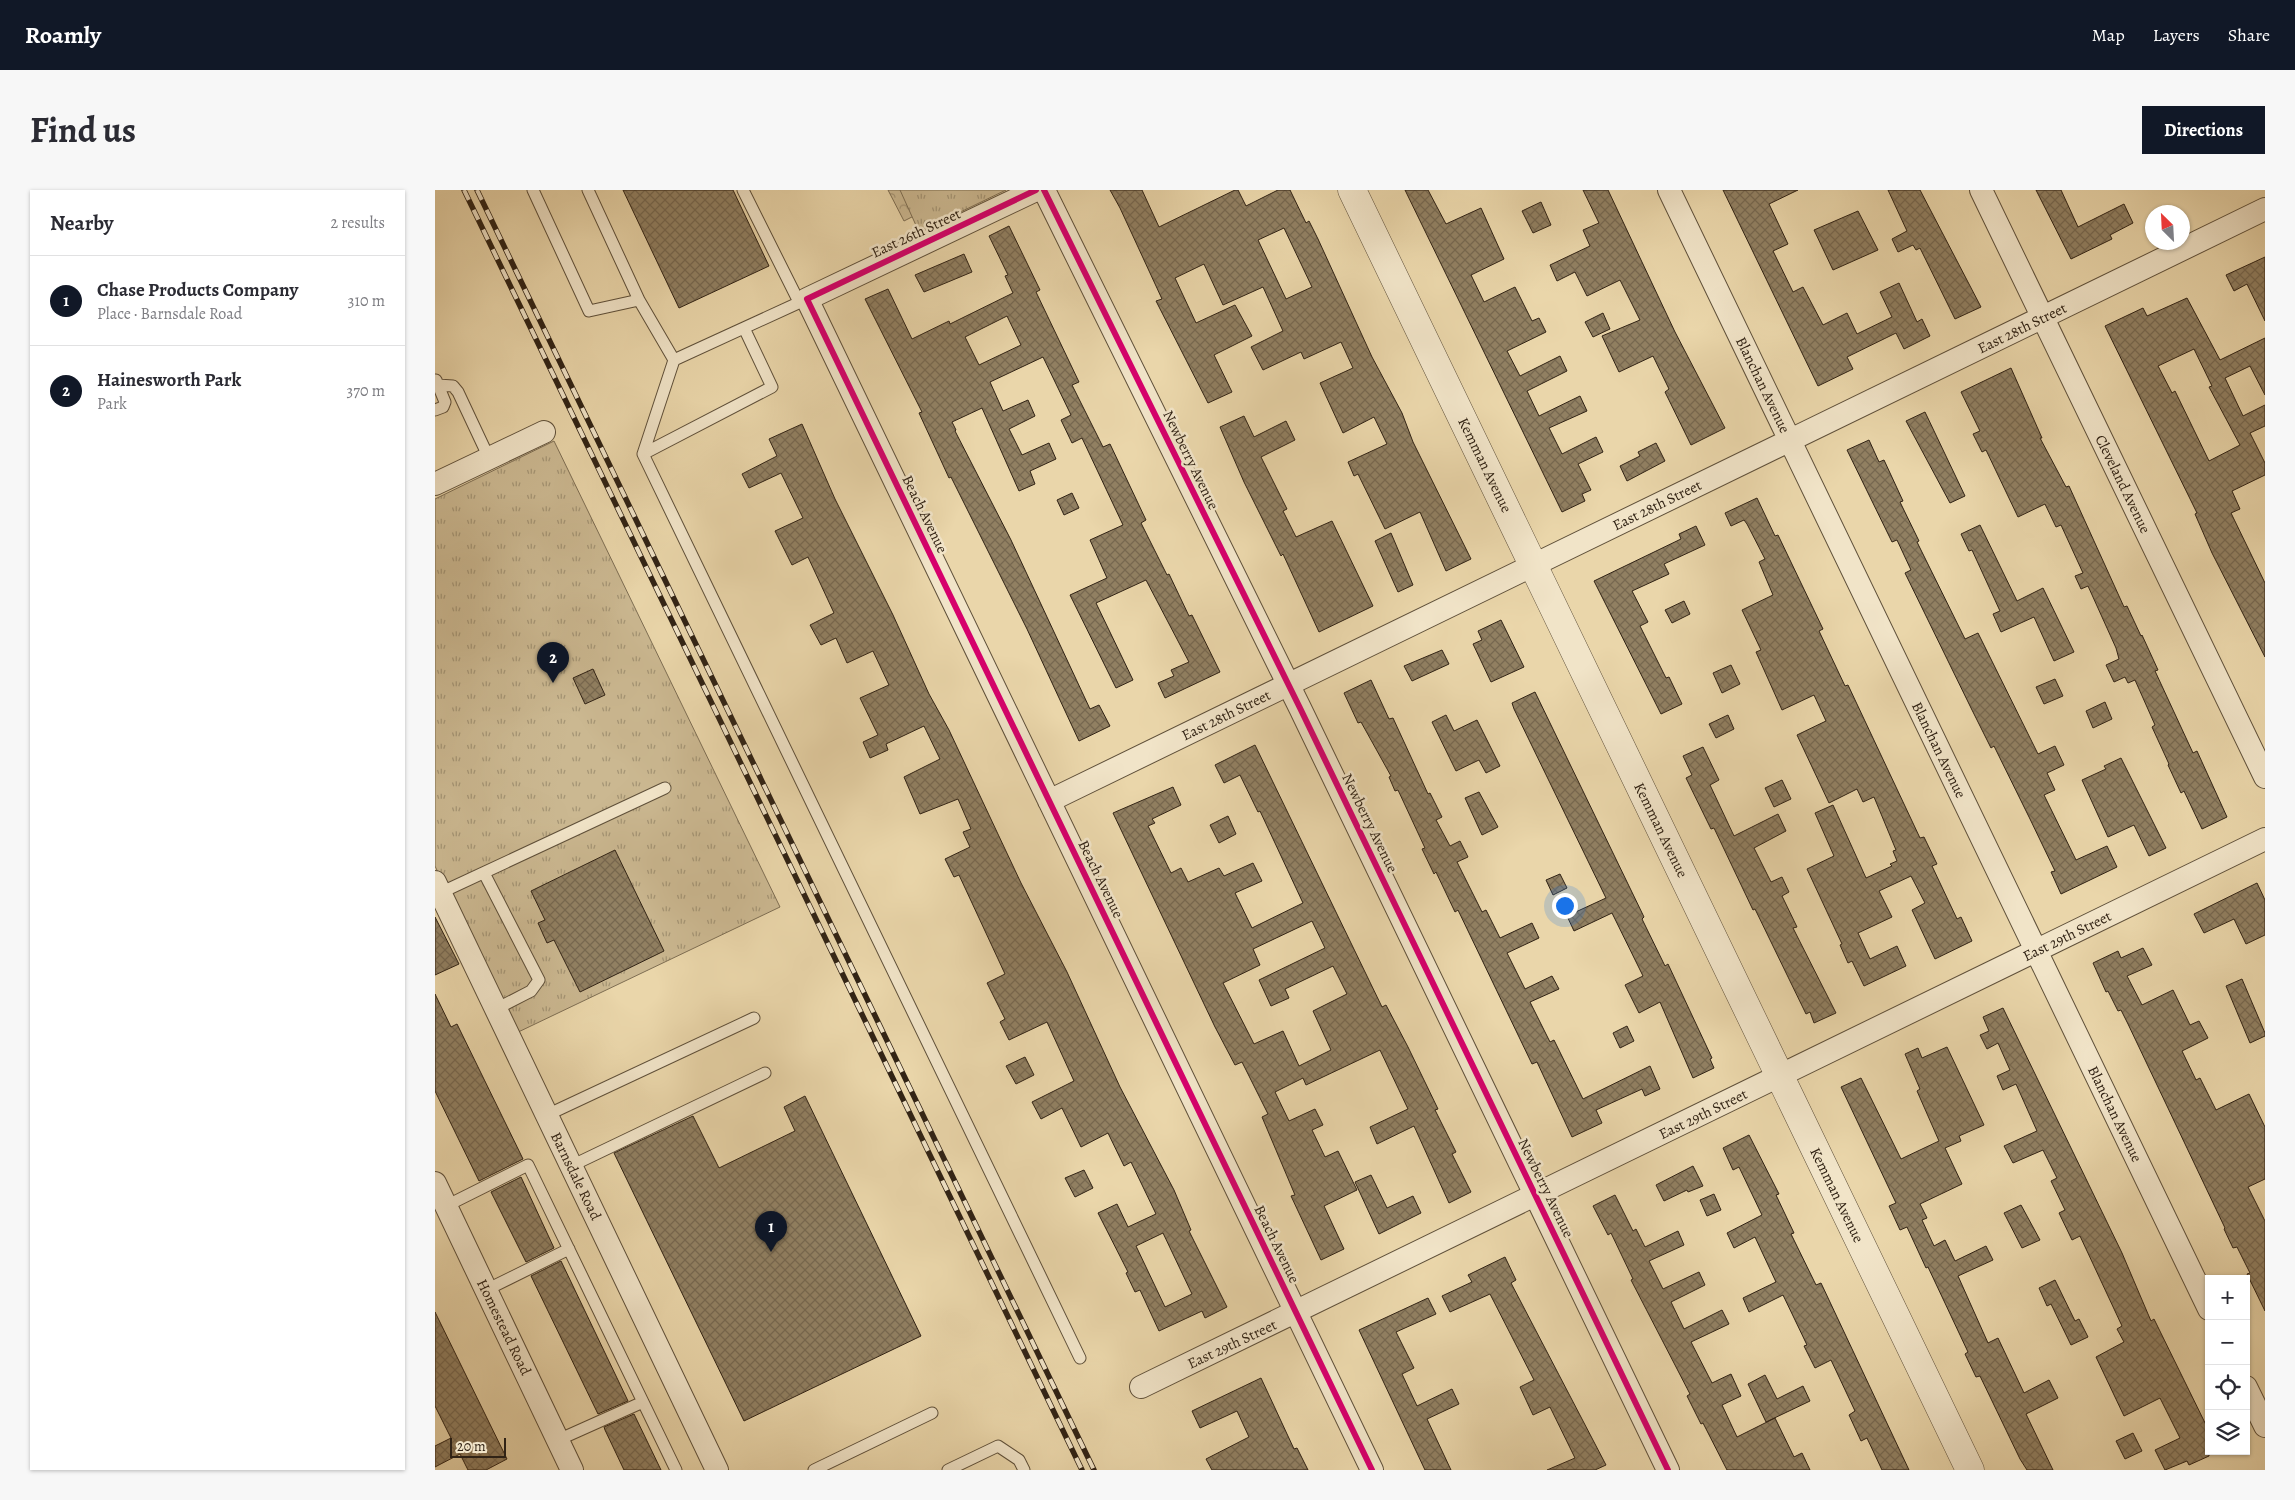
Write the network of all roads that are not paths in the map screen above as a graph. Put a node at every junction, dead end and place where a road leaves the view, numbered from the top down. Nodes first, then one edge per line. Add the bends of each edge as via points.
1 (533, 190) edge
2 (589, 190) edge
3 (743, 190) edge
4 (1036, 190) edge
5 (1044, 190) edge
6 (1352, 190) edge
7 (1669, 190) edge
8 (1981, 190) edge
9 (2265, 209) edge
10 (639, 300) junction
11 (803, 301) junction
12 (2043, 318) junction
13 (744, 328) junction
14 (674, 360) junction
15 (437, 381) edge
16 (435, 410) edge
17 (544, 432) dead end
18 (1790, 441) junction
19 (643, 454) junction
20 (489, 458) junction
21 (435, 484) edge
22 (1533, 566) junction
23 (1289, 685) junction
24 (2265, 777) edge
25 (665, 788) dead end
26 (1049, 801) junction
27 (2265, 840) edge
28 (484, 873) junction
29 (438, 888) edge
30 (2036, 951) junction
31 (496, 1009) junction
32 (754, 1018) dead end
33 (765, 1073) dead end
34 (1780, 1077) junction
35 (547, 1115) junction
36 (571, 1166) junction
37 (435, 1183) edge
38 (1535, 1194) junction
39 (446, 1206) junction
40 (569, 1249) junction
41 (486, 1290) junction
42 (2205, 1301) edge
43 (1297, 1313) junction
44 (1080, 1358) dead end
45 (1141, 1387) dead end
46 (2250, 1395) edge
47 (643, 1402) junction
48 (932, 1413) dead end
49 (2265, 1426) edge
50 (557, 1440) junction
51 (572, 1470) edge
52 (676, 1470) edge
53 (717, 1470) edge
54 (815, 1470) edge
55 (948, 1470) edge
56 (1024, 1470) edge
57 (1371, 1470) edge
58 (1668, 1470) edge
59 (1970, 1470) edge

1 - 10 lane via 589,311
2 - 10 lane
3 - 11 lane
4 - 11 street, East 26th Street
5 - 23 street, Newberry Avenue
6 - 22 street, Kemman Avenue
7 - 18 street, Blanchan Avenue
8 - 12 street, Cleveland Avenue
9 - 12 street, East 28th Street
10 - 14 lane
11 - 13 lane
11 - 26 street, Beach Avenue
12 - 18 street, East 28th Street
12 - 24 street, Cleveland Avenue
13 - 14 lane
13 - 19 lane via 772,387
14 - 19 lane
15 - 16 lane via 445,402
15 - 20 lane via 453,386 458,392
17 - 20 street
18 - 22 street, East 28th Street
18 - 30 street, Blanchan Avenue
19 - 44 lane
20 - 21 street
22 - 23 street, East 28th Street
22 - 34 street, Kemman Avenue
23 - 26 street, East 28th Street
23 - 38 street, Newberry Avenue
25 - 28 lane
26 - 43 street, Beach Avenue
27 - 30 street, East 29th Street
28 - 29 lane
28 - 31 lane via 539,980 531,991
29 - 31 street, Barnsdale Road
30 - 34 street, East 29th Street
30 - 42 street, Blanchan Avenue
31 - 35 street, Barnsdale Road
32 - 35 lane
33 - 36 lane
34 - 38 street, East 29th Street
34 - 59 street, Kemman Avenue
35 - 36 street, Barnsdale Road
36 - 53 street, Barnsdale Road
37 - 39 street, Homestead Road
38 - 43 street, East 29th Street
38 - 58 street, Newberry Avenue
39 - 40 lane via 528,1165
39 - 41 street, Homestead Road
40 - 41 lane
40 - 47 lane
41 - 50 street, Homestead Road
43 - 45 street, East 29th Street
43 - 57 street, Beach Avenue
46 - 49 street
47 - 50 lane
47 - 52 lane
48 - 54 lane
50 - 51 street, Homestead Road
55 - 56 lane via 998,1446 1019,1460

